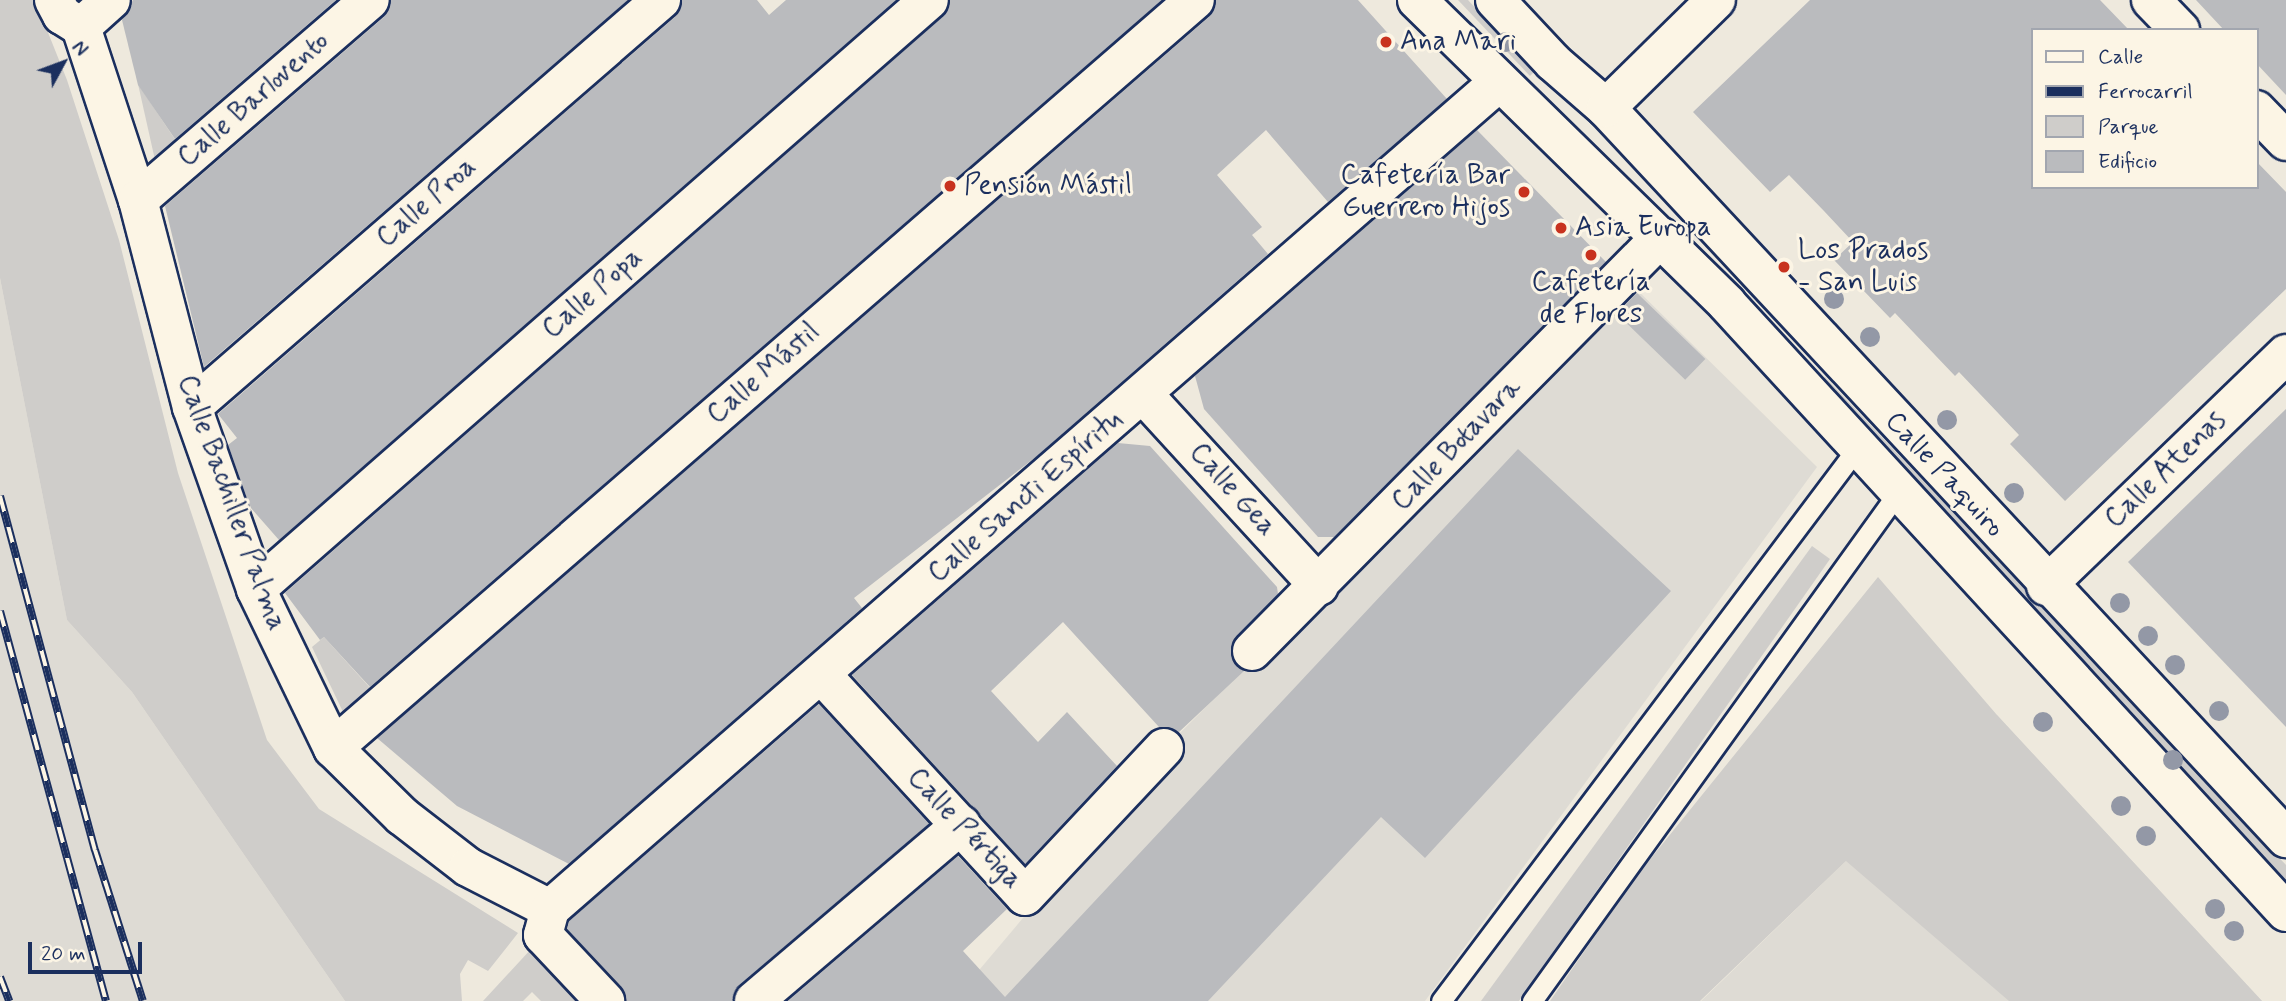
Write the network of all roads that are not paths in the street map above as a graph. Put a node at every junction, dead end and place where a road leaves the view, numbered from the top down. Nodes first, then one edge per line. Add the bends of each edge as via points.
1 (54, 0) edge
2 (111, 0) edge
3 (370, 0) edge
4 (661, 0) edge
5 (929, 0) edge
6 (1195, 0) edge
7 (1418, 0) edge
8 (1495, 0) edge
9 (1716, 0) edge
10 (2151, 0) edge
11 (81, 27) junction
12 (2178, 28) edge
13 (1505, 87) junction
14 (1606, 108) junction
15 (2258, 112) edge
16 (2286, 141) edge
17 (1615, 193) junction
18 (138, 200) junction
19 (1661, 237) junction
20 (2286, 354) edge
21 (1144, 395) junction
22 (192, 407) junction
23 (1858, 446) junction
24 (1899, 491) junction
25 (1319, 586) junction
26 (2046, 586) junction
27 (256, 589) junction
28 (1252, 651) dead end
29 (821, 674) junction
30 (1164, 747) dead end
31 (333, 748) junction
32 (961, 825) junction
33 (2286, 838) edge
34 (550, 909) junction
35 (2286, 912) edge
36 (605, 1001) edge
37 (754, 1001) edge
38 (1441, 1001) edge
39 (1532, 1001) edge

1 - 11 street, Calle Bachiller Palma via 62,15
2 - 11 street
3 - 18 street, Calle Barlovento
4 - 22 street, Calle Proa
5 - 27 street, Calle Popa
6 - 31 street, Calle Mástil
7 - 13 street, Calle Paquiro
8 - 14 street, Calle Paquiro
9 - 14 street
10 - 12 street
11 - 18 street, Calle Bachiller Palma
13 - 14 street
13 - 17 street, Calle Paquiro
13 - 21 street, Calle Sancti Espíritu
14 - 17 street
14 - 26 street, Calle Paquiro
15 - 16 street
17 - 19 street, Calle Paquiro
18 - 22 street, Calle Bachiller Palma
19 - 23 street, Calle Paquiro
19 - 25 street, Calle Botavara
20 - 26 street, Calle Atenas
21 - 25 street, Calle Gea
21 - 29 street, Calle Sancti Espíritu
22 - 27 street, Calle Bachiller Palma
23 - 24 street, Calle Paquiro
23 - 38 lane
24 - 35 street, Calle Paquiro
24 - 39 lane
25 - 28 street, Calle Botavara
26 - 33 street, Calle Paquiro
27 - 31 street, Calle Bachiller Palma
29 - 32 street, Calle Pértiga
29 - 34 street, Calle Sancti Espíritu
30 - 32 street, Calle Pértiga via 1026,896
31 - 34 street, Calle Bachiller Palma via 402,816 468,867
32 - 37 street
34 - 36 street via 543,935

